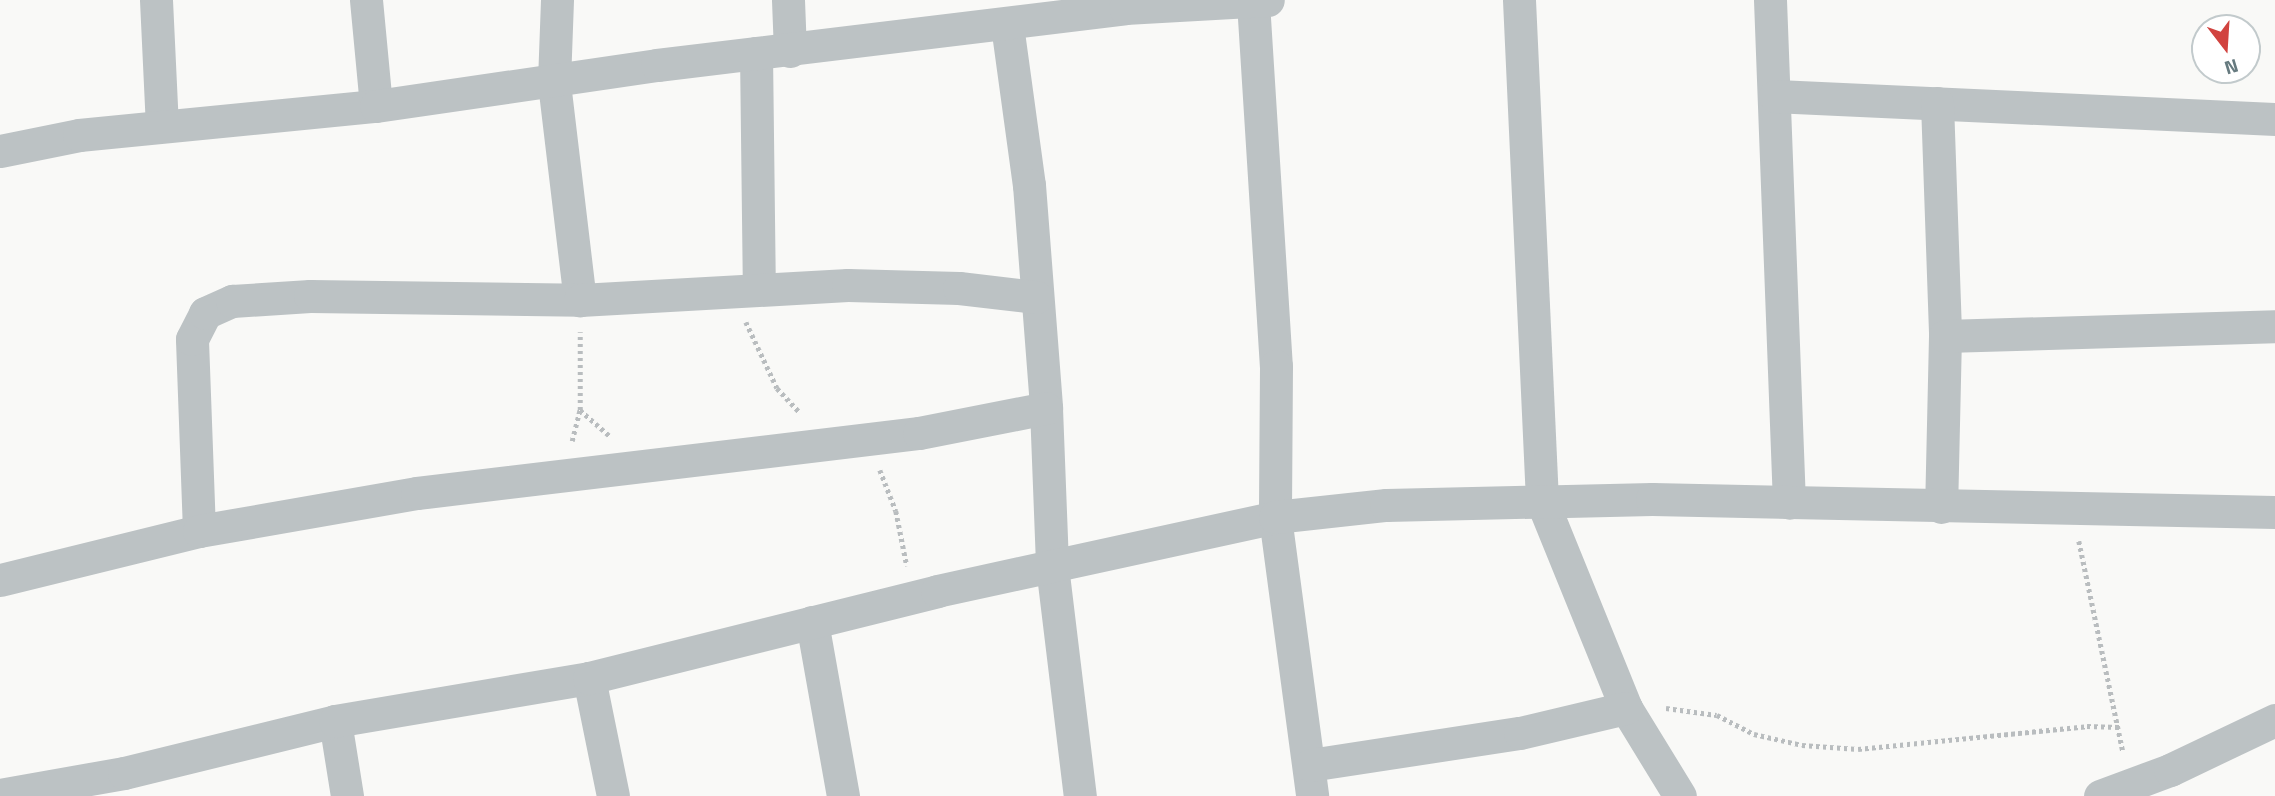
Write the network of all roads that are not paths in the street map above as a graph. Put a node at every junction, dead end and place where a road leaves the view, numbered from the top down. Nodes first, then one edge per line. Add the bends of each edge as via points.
1 (156, 0) edge
2 (366, 0) edge
3 (557, 0) edge
4 (788, 0) edge
5 (1519, 0) edge
6 (1770, 0) edge
7 (1260, 1) edge
8 (1007, 25) junction
9 (790, 51) junction
10 (756, 53) junction
11 (554, 83) junction
12 (1775, 96) junction
13 (1937, 103) junction
14 (376, 106) junction
15 (2275, 118) edge
16 (162, 126) junction
17 (1, 144) edge
18 (759, 287) junction
19 (1036, 297) junction
20 (580, 300) junction
21 (2275, 326) edge
22 (1945, 336) junction
23 (1046, 408) junction
24 (1542, 501) junction
25 (1789, 503) junction
26 (1941, 507) junction
27 (2275, 512) edge
28 (1275, 517) junction
29 (200, 531) junction
30 (1052, 566) junction
31 (0, 580) edge
32 (812, 622) junction
33 (589, 678) junction
34 (1626, 708) junction
35 (2275, 720) edge
36 (335, 721) junction
37 (1311, 781) edge
38 (2175, 783) edge
39 (125, 785) edge
40 (2114, 789) edge
41 (0, 795) edge
42 (347, 796) edge
43 (614, 796) edge
44 (843, 796) edge
45 (1080, 796) edge
46 (1681, 796) edge

1 - 16 street
2 - 14 street
3 - 11 street
4 - 9 street
5 - 24 street
6 - 12 street
7 - 8 street via 1125,8
7 - 28 street via 1276,366
8 - 9 street
8 - 19 street via 1029,186
9 - 10 street
10 - 11 street
10 - 18 street
11 - 14 street
11 - 20 street
12 - 13 street
12 - 25 street
13 - 15 street
13 - 22 street
14 - 16 street
16 - 17 street
18 - 19 street via 959,288
18 - 20 street
19 - 23 street
20 - 29 street via 310,296 232,301 205,313 192,339
21 - 22 street
22 - 26 street
23 - 29 street via 919,433 547,476
23 - 30 street
24 - 25 street
24 - 28 street via 1386,505
24 - 34 street
25 - 26 street
26 - 27 street
28 - 30 street
28 - 37 street
29 - 31 street
30 - 32 street
30 - 45 street
32 - 33 street
32 - 44 street
33 - 36 street
33 - 43 street
34 - 37 street
34 - 46 street
35 - 38 street
36 - 39 street
36 - 42 street
38 - 40 street
39 - 41 street

